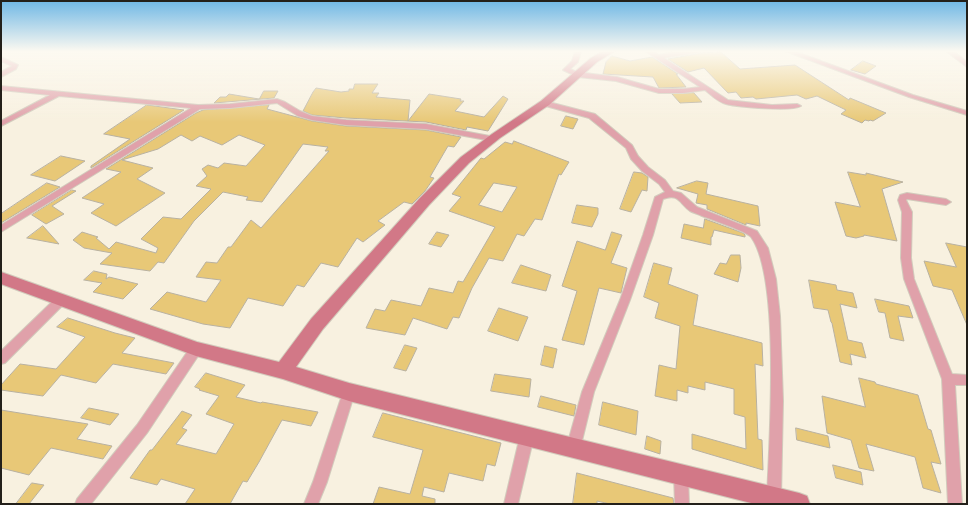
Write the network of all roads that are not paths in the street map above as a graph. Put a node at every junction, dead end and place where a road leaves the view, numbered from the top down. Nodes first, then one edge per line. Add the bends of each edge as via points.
1 (578, 74) edge
2 (582, 75) edge
3 (686, 75) edge
4 (852, 75) edge
5 (1, 88) edge
6 (706, 88) junction
7 (59, 92) junction
8 (545, 103) junction
9 (798, 106) dead end
10 (198, 107) junction
11 (967, 113) edge
12 (1, 124) edge
13 (492, 140) junction
14 (670, 193) junction
15 (946, 202) dead end
16 (1, 229) edge
17 (1, 278) edge
18 (61, 300) junction
19 (196, 349) junction
20 (1, 359) edge
21 (283, 371) junction
22 (948, 379) junction
23 (967, 380) edge
24 (348, 392) junction
25 (527, 436) junction
26 (573, 449) junction
27 (681, 476) junction
28 (774, 498) junction
29 (82, 504) edge
30 (311, 504) edge
31 (511, 504) edge
32 (682, 504) edge
33 (799, 504) edge
34 (955, 504) edge

1 - 8 street
2 - 6 street via 617,79 660,92
3 - 6 street
4 - 11 street
5 - 7 street
6 - 9 street via 720,100 731,104
7 - 10 street
7 - 12 street
8 - 13 street
8 - 14 street via 592,116 629,147 634,157 662,182
10 - 13 street via 277,100 299,114 328,121 445,129
10 - 16 street
13 - 21 street via 465,160 424,202 317,324
14 - 26 street via 659,196 626,300 588,392
14 - 28 street via 678,195 694,209 754,233 759,236 764,246 771,276 775,325 777,380
15 - 22 street via 907,196 902,200 907,212 906,258 909,279
17 - 18 street
18 - 19 street
18 - 20 street
19 - 21 street
19 - 29 street via 142,429
21 - 24 street
22 - 23 street
22 - 34 street
24 - 25 street
24 - 30 street
25 - 26 street
25 - 31 street
26 - 27 street
27 - 28 street
27 - 32 street
28 - 33 street

